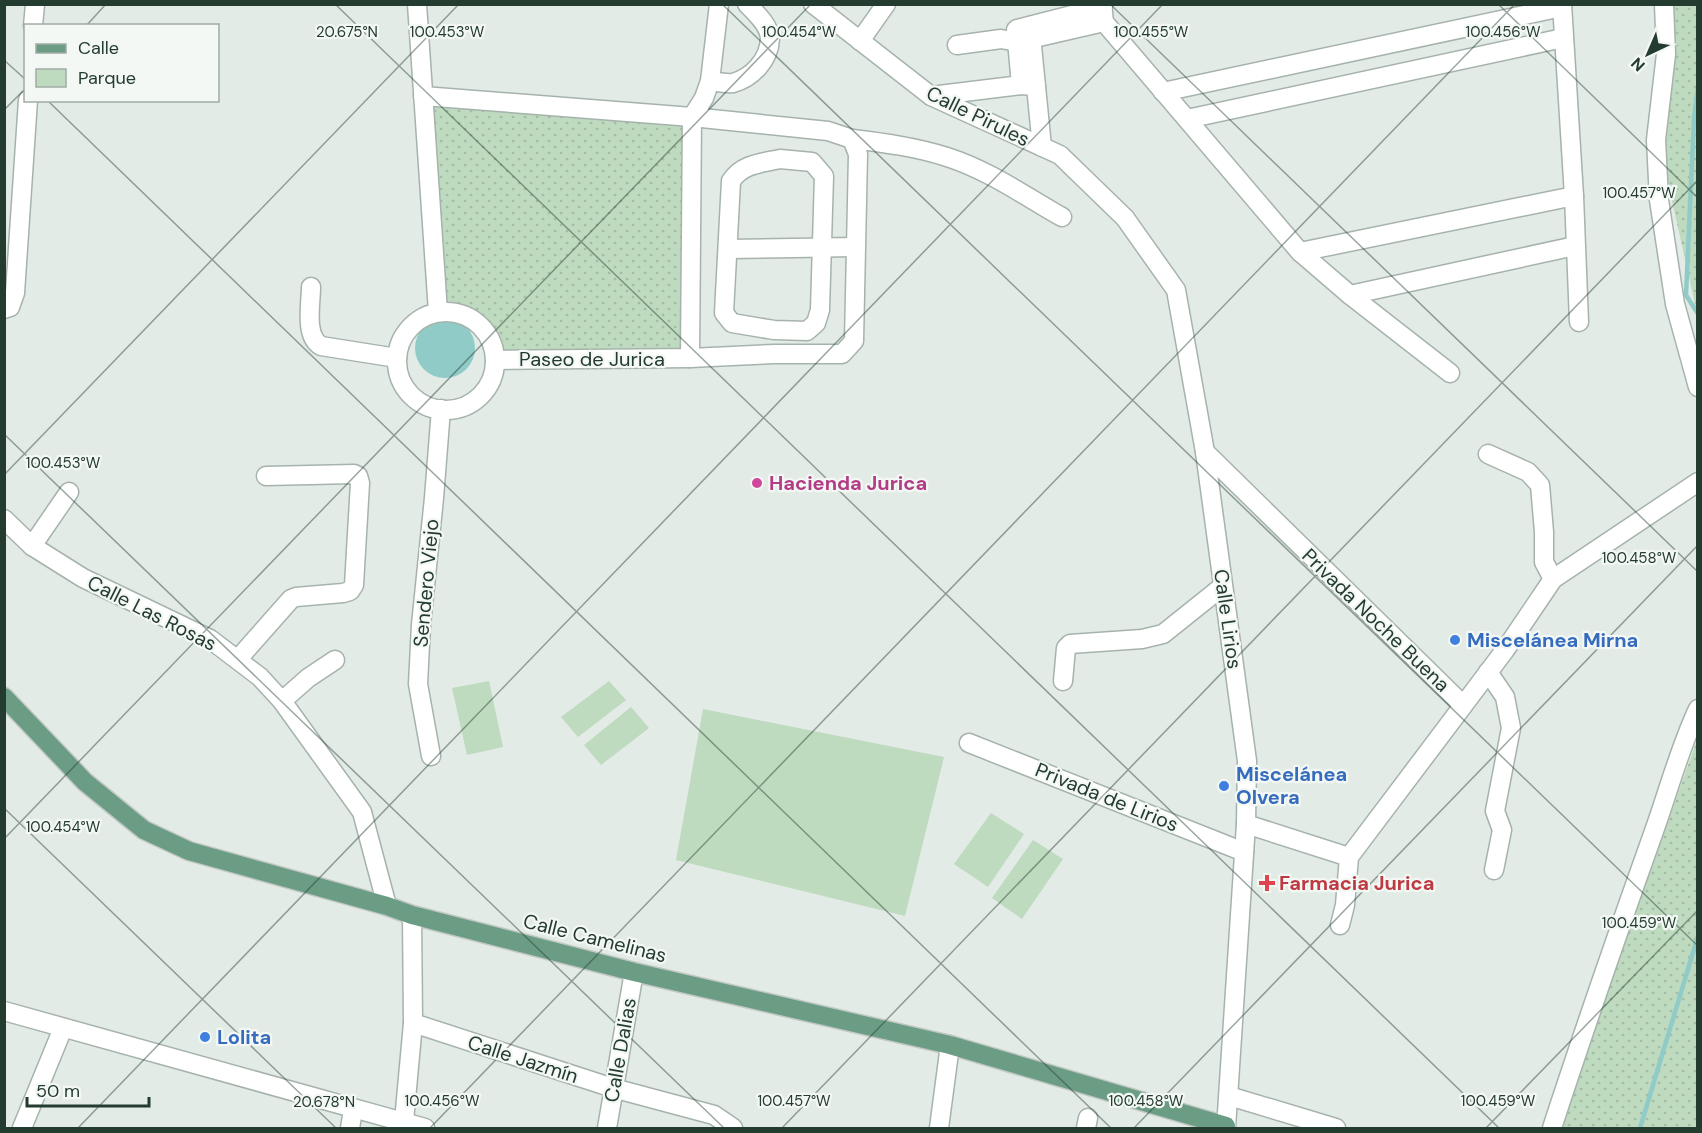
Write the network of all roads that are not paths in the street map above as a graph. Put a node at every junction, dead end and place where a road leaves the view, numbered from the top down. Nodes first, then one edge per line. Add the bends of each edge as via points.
1 (35, 4) edge
2 (417, 4) edge
3 (719, 4) edge
4 (747, 4) edge
5 (813, 4) edge
6 (886, 4) edge
7 (1664, 4) edge
8 (1562, 6) edge
9 (1103, 11) edge
10 (33, 24) edge
11 (1019, 35) junction
12 (1563, 38) junction
13 (860, 41) junction
14 (957, 45) dead end
15 (1366, 50) junction
16 (1372, 78) junction
17 (710, 81) junction
18 (1029, 86) junction
19 (1163, 92) junction
20 (423, 96) junction
21 (931, 96) junction
22 (28, 102) edge
23 (692, 117) junction
24 (1187, 119) junction
25 (852, 139) junction
26 (1042, 147) junction
27 (1060, 156) joint
28 (1574, 196) junction
29 (1062, 217) dead end
30 (1575, 246) junction
31 (855, 247) junction
32 (823, 248) junction
33 (728, 249) junction
34 (1300, 252) junction
35 (310, 287) dead end
36 (1350, 295) junction
37 (4, 309) edge
38 (438, 312) junction
39 (1580, 322) dead end
40 (774, 330) junction
41 (776, 354) junction
42 (397, 358) junction
43 (690, 358) junction
44 (495, 360) junction
45 (1450, 373) dead end
46 (1698, 387) edge
47 (441, 409) junction
48 (1205, 452) junction
49 (1488, 454) dead end
50 (266, 476) dead end
51 (1698, 482) edge
52 (69, 492) dead end
53 (4, 519) edge
54 (32, 546) junction
55 (1552, 579) junction
56 (1223, 586) junction
57 (238, 659) junction
58 (335, 660) dead end
59 (1488, 672) junction
60 (1063, 681) dead end
61 (4, 697) edge
62 (282, 701) junction
63 (1463, 705) junction
64 (1698, 709) edge
65 (969, 743) dead end
66 (431, 756) dead end
67 (1246, 824) junction
68 (1244, 852) junction
69 (1349, 857) junction
70 (1494, 870) dead end
71 (387, 906) junction
72 (412, 915) junction
73 (1340, 925) dead end
74 (634, 972) junction
75 (4, 1011) edge
76 (413, 1023) junction
77 (63, 1028) junction
78 (950, 1045) junction
79 (613, 1088) junction
80 (1229, 1096) junction
81 (353, 1110) junction
82 (404, 1121) junction
83 (1226, 1127) edge
84 (22, 1128) edge
85 (350, 1128) edge
86 (425, 1128) edge
87 (607, 1128) edge
88 (733, 1128) edge
89 (939, 1128) edge
90 (1336, 1128) edge
91 (1552, 1128) edge

1 - 10 street
2 - 20 street
3 - 17 street
4 - 17 street via 762,21 770,39 762,64 731,84
5 - 13 street, Calle Pirules
6 - 13 street
7 - 46 street via 1666,54 1656,140 1659,200 1675,304
8 - 12 street
8 - 15 street
9 - 11 street
9 - 19 street
11 - 14 street
11 - 18 street
12 - 16 street
12 - 28 street
13 - 21 street, Calle Pirules
15 - 16 street
15 - 19 street
16 - 24 street
17 - 23 street
18 - 21 street
18 - 26 street
19 - 24 street
20 - 23 street
20 - 38 street
21 - 26 street, Calle Pirules
22 - 37 street via 15,293 10,306
23 - 25 street via 828,130
23 - 43 street
24 - 34 street
25 - 29 street via 897,144 949,158 990,176
25 - 31 street, Paseo de Jurica via 858,154
26 - 27 street, Calle Pirules
27 - 48 street, Calle Lirios via 1125,218 1176,290
28 - 30 street
28 - 34 street
30 - 36 street
30 - 39 street
31 - 32 street
31 - 41 street, Paseo de Jurica via 854,341 842,354
32 - 33 street
32 - 33 street via 824,176 812,162 780,159 744,167 731,181
32 - 40 street via 816,323 807,331
33 - 40 street via 724,313 732,323
34 - 36 street
35 - 42 street via 310,333 314,342
36 - 45 street
38 - 42 street via 413,324 404,335
38 - 44 street, Paseo de Jurica via 459,314 477,323 487,333
40 - 41 street
41 - 43 street, Paseo de Jurica
42 - 47 street via 406,388 427,406
43 - 44 street, Paseo de Jurica
44 - 47 street, Paseo de Jurica via 494,373 479,397 461,407
47 - 66 street, Sendero Viejo via 418,684
48 - 56 street, Calle Lirios
48 - 63 street, Privada Noche Buena
49 - 55 street via 1528,472 1540,485 1544,562
50 - 57 street via 358,476 354,585 343,593 291,599
51 - 55 street
52 - 54 street
53 - 54 street, Calle Las Rosas
54 - 57 street, Calle Las Rosas via 83,578 210,639
55 - 59 street
56 - 60 street via 1163,634 1070,644 1066,648
56 - 67 street, Calle Lirios via 1247,762
57 - 62 street, Calle Las Rosas
58 - 62 street
59 - 63 street
59 - 70 street via 1505,697 1511,728 1496,811 1502,830
61 - 71 main road, Calle Camelinas via 85,782 144,830 189,851
62 - 71 street, Calle Las Rosas via 362,812
63 - 69 street, Privada Noche Buena
64 - 91 street via 1685,735
65 - 68 street, Privada de Lirios
67 - 68 street, Calle Lirios
67 - 69 street
68 - 80 street, Calle Lirios
69 - 73 street via 1347,896
71 - 72 main road, Calle Camelinas
72 - 74 main road, Calle Camelinas
72 - 76 street
74 - 78 main road, Calle Camelinas
74 - 79 street, Calle Dalias
75 - 77 street
76 - 79 street, Calle Jazmín
76 - 82 street
77 - 81 street
77 - 84 street
78 - 83 main road, Calle Camelinas
78 - 89 street
79 - 87 street, Calle Dalias
79 - 88 street, Calle Jazmín via 714,1115
80 - 83 street, Calle Lirios
80 - 90 street
81 - 82 street
81 - 85 street
82 - 86 street

